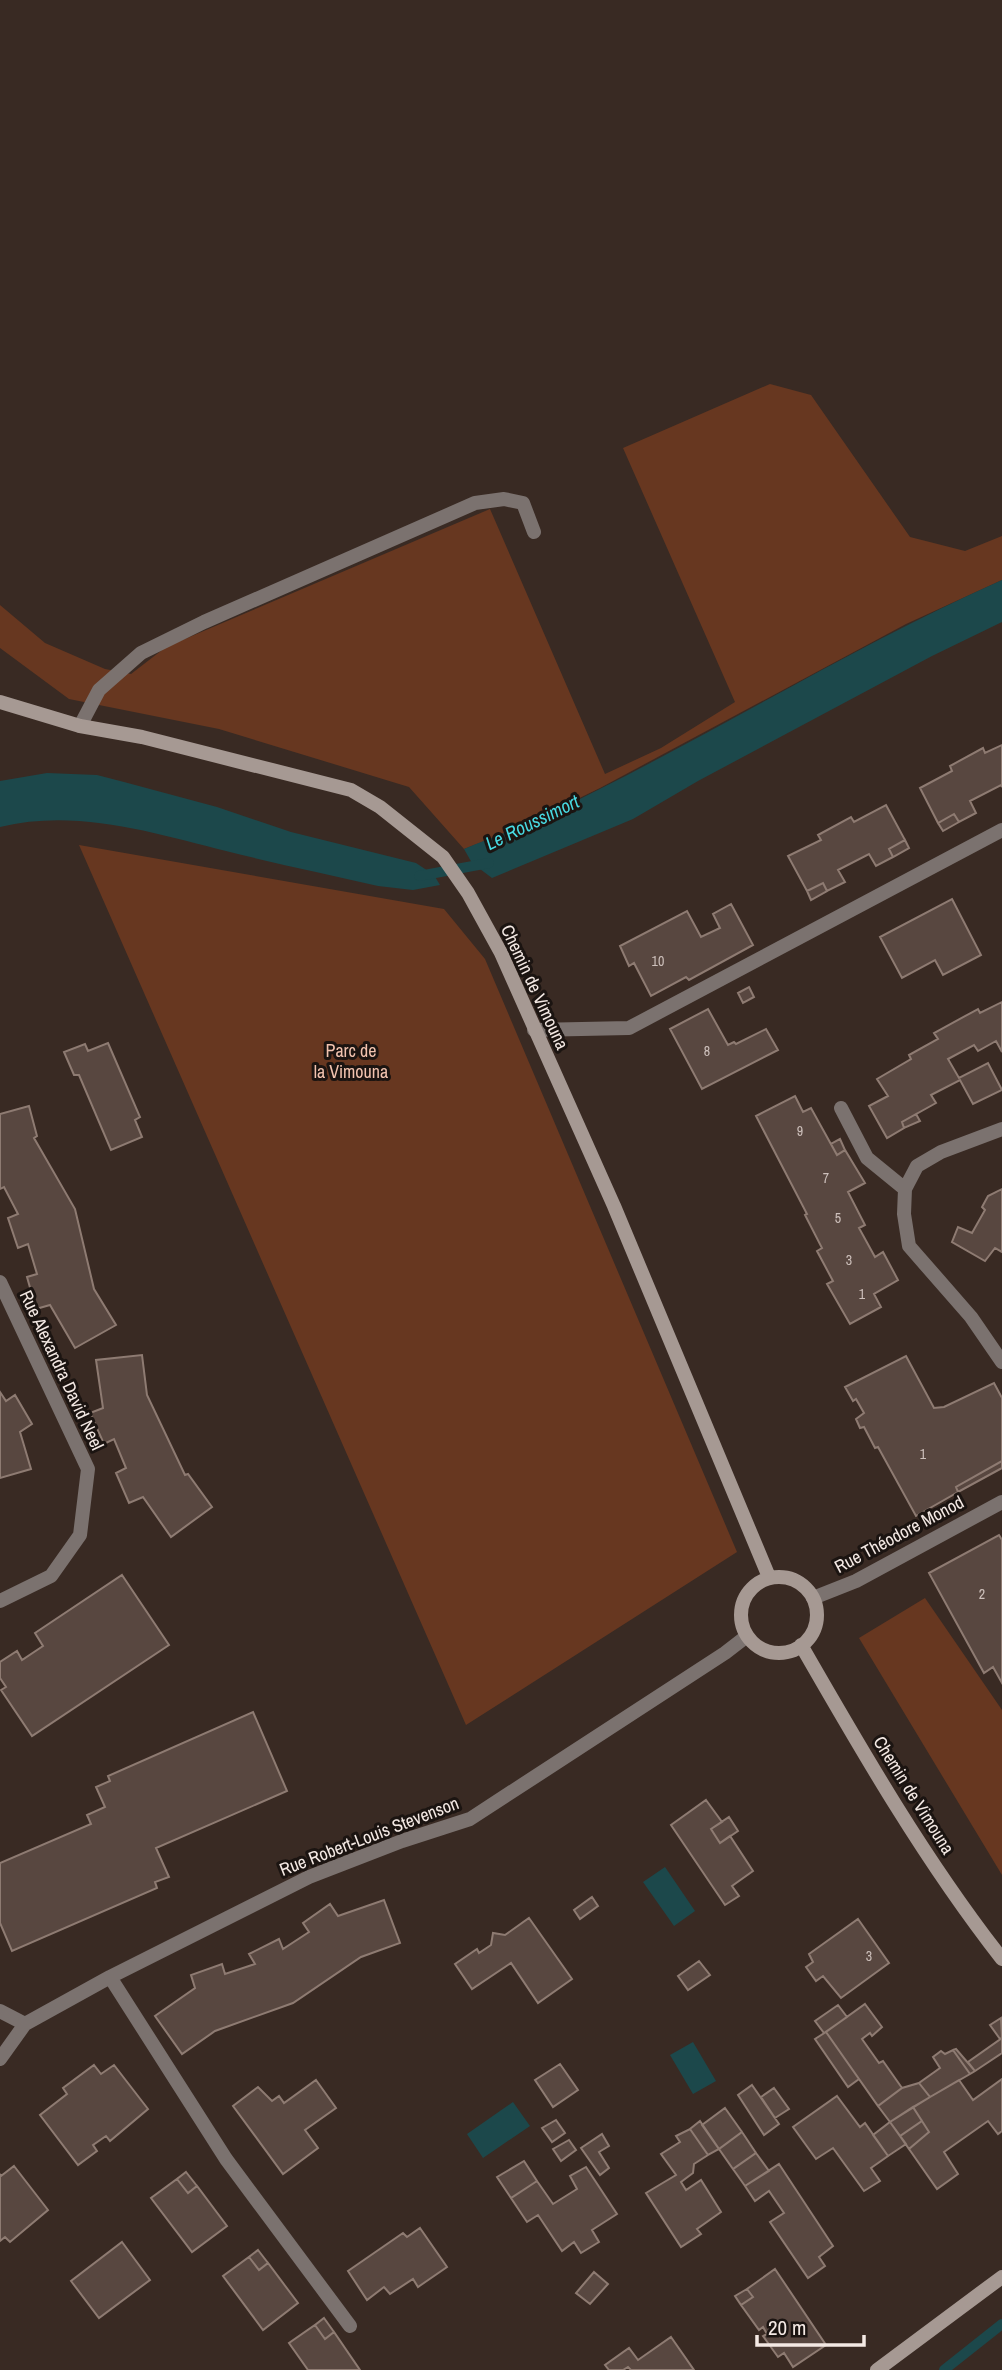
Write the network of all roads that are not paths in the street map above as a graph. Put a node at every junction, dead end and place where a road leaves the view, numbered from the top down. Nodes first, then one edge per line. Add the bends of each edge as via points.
1 (534, 532) dead end
2 (0, 702) edge
3 (80, 726) junction
4 (1002, 830) edge
5 (534, 1030) junction
6 (841, 1108) dead end
7 (1002, 1129) edge
8 (905, 1189) junction
9 (0, 1282) edge
10 (1002, 1362) edge
11 (1002, 1502) edge
12 (769, 1577) junction
13 (813, 1598) junction
14 (0, 1601) edge
15 (747, 1636) junction
16 (801, 1646) junction
17 (1002, 1959) edge
18 (110, 1977) junction
19 (0, 2011) edge
20 (25, 2024) junction
21 (0, 2059) edge
22 (1002, 2277) edge
23 (350, 2326) dead end
24 (877, 2370) edge

1 - 3 street via 523,503 504,499 475,503 141,653 99,690
2 - 3 street, Chemin de Vimouna
3 - 5 street, Chemin de Vimouna via 142,737 351,790 380,807 443,857 468,893
4 - 5 street via 629,1028
5 - 12 street, Chemin de Vimouna via 614,1206
6 - 8 street via 867,1158
7 - 8 street via 941,1152 918,1166
8 - 10 street via 909,1246 971,1317
9 - 14 street, Rue Alexandra David Neel via 88,1469 80,1535 51,1576
11 - 13 street, Rue Théodore Monod via 856,1581
12 - 13 street via 789,1578 803,1585
12 - 15 street via 745,1596 741,1611
13 - 16 street via 815,1628
15 - 16 street via 753,1644 773,1651
15 - 18 street, Rue Robert-Louis Stevenson via 470,1819 309,1877
16 - 17 street, Chemin de Vimouna via 957,1899
18 - 20 street, Rue Robert-Louis Stevenson
18 - 23 street via 226,2159
19 - 20 street
20 - 21 street, Rue Robert-Louis Stevenson
22 - 24 street

